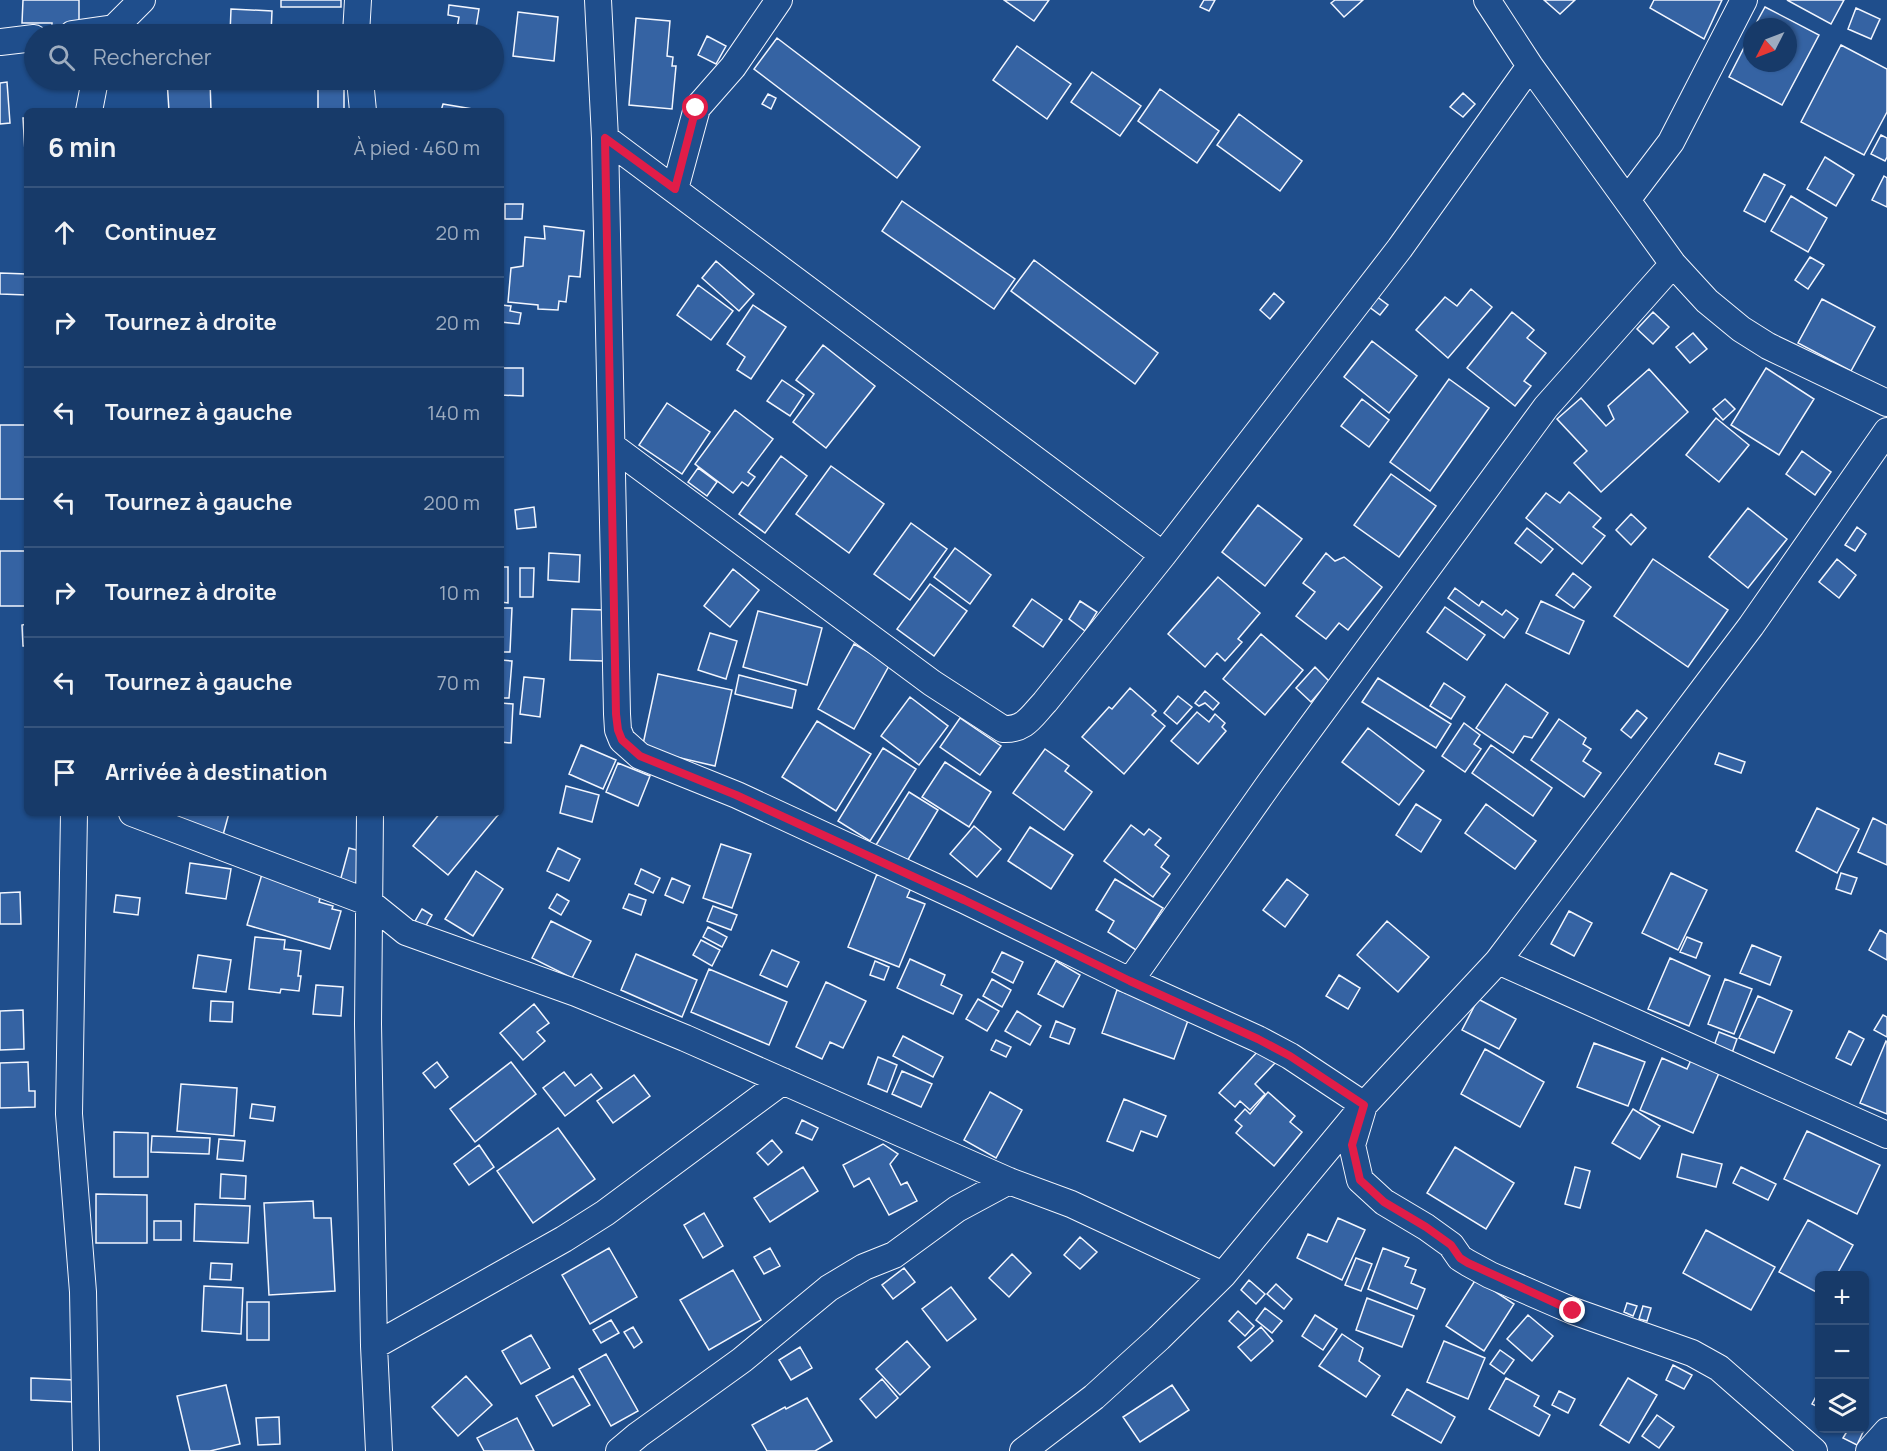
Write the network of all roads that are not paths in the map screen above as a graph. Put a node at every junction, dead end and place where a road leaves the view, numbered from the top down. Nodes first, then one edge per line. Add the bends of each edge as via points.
1 (118, 0) edge
2 (142, 0) edge
3 (358, 0) edge
4 (598, 0) edge
5 (779, 0) edge
6 (1744, 0) edge
7 (1492, 2) edge
8 (113, 24) edge
9 (119, 24) edge
10 (357, 24) edge
11 (24, 39) edge
12 (0, 42) edge
13 (1530, 66) junction
14 (93, 90) edge
15 (361, 90) edge
16 (90, 108) edge
17 (363, 108) edge
18 (605, 138) junction
19 (675, 189) junction
20 (1627, 200) junction
21 (1673, 264) junction
22 (1887, 403) edge
23 (1887, 431) edge
24 (612, 446) junction
25 (1163, 555) junction
26 (74, 816) edge
27 (140, 816) edge
28 (370, 816) edge
29 (370, 903) junction
30 (1498, 961) junction
31 (1130, 981) junction
32 (783, 1081) junction
33 (1364, 1105) junction
34 (1887, 1135) edge
35 (1009, 1181) junction
36 (1223, 1275) junction
37 (374, 1347) junction
38 (1887, 1431) edge
39 (86, 1451) edge
40 (379, 1451) edge
41 (619, 1451) edge
42 (1023, 1451) edge
43 (1814, 1451) edge
44 (1869, 1451) edge

1 - 8 street
2 - 9 street
3 - 10 street
4 - 18 street
5 - 19 street via 733,67 696,108
6 - 20 street via 1671,142
7 - 13 street
11 - 12 street
13 - 20 street
13 - 25 street via 1400,248
14 - 16 street
15 - 17 street
18 - 19 street
18 - 24 street
19 - 25 street
20 - 21 street
21 - 22 street via 1707,301 1741,329
21 - 31 street via 1546,407 1269,784
23 - 30 street via 1750,627
24 - 25 street via 932,683 1003,729 1015,730 1025,725
24 - 31 street via 616,714 618,730 628,747 640,756 736,795 964,900
26 - 39 street via 69,1114 83,1292
27 - 29 street
28 - 29 street
29 - 32 street via 406,932 576,993
29 - 37 street via 368,1024
30 - 33 street
30 - 34 street
31 - 33 street via 1258,1039
32 - 35 street
32 - 37 street via 605,1213
33 - 36 street
33 - 43 street via 1352,1145 1360,1180 1384,1202 1426,1227 1451,1245 1460,1258 1490,1275 1573,1311 1706,1360
35 - 36 street via 1071,1204
35 - 41 street via 957,1209 894,1255 829,1288 742,1360
36 - 42 street via 1094,1397
37 - 40 street
38 - 44 street

